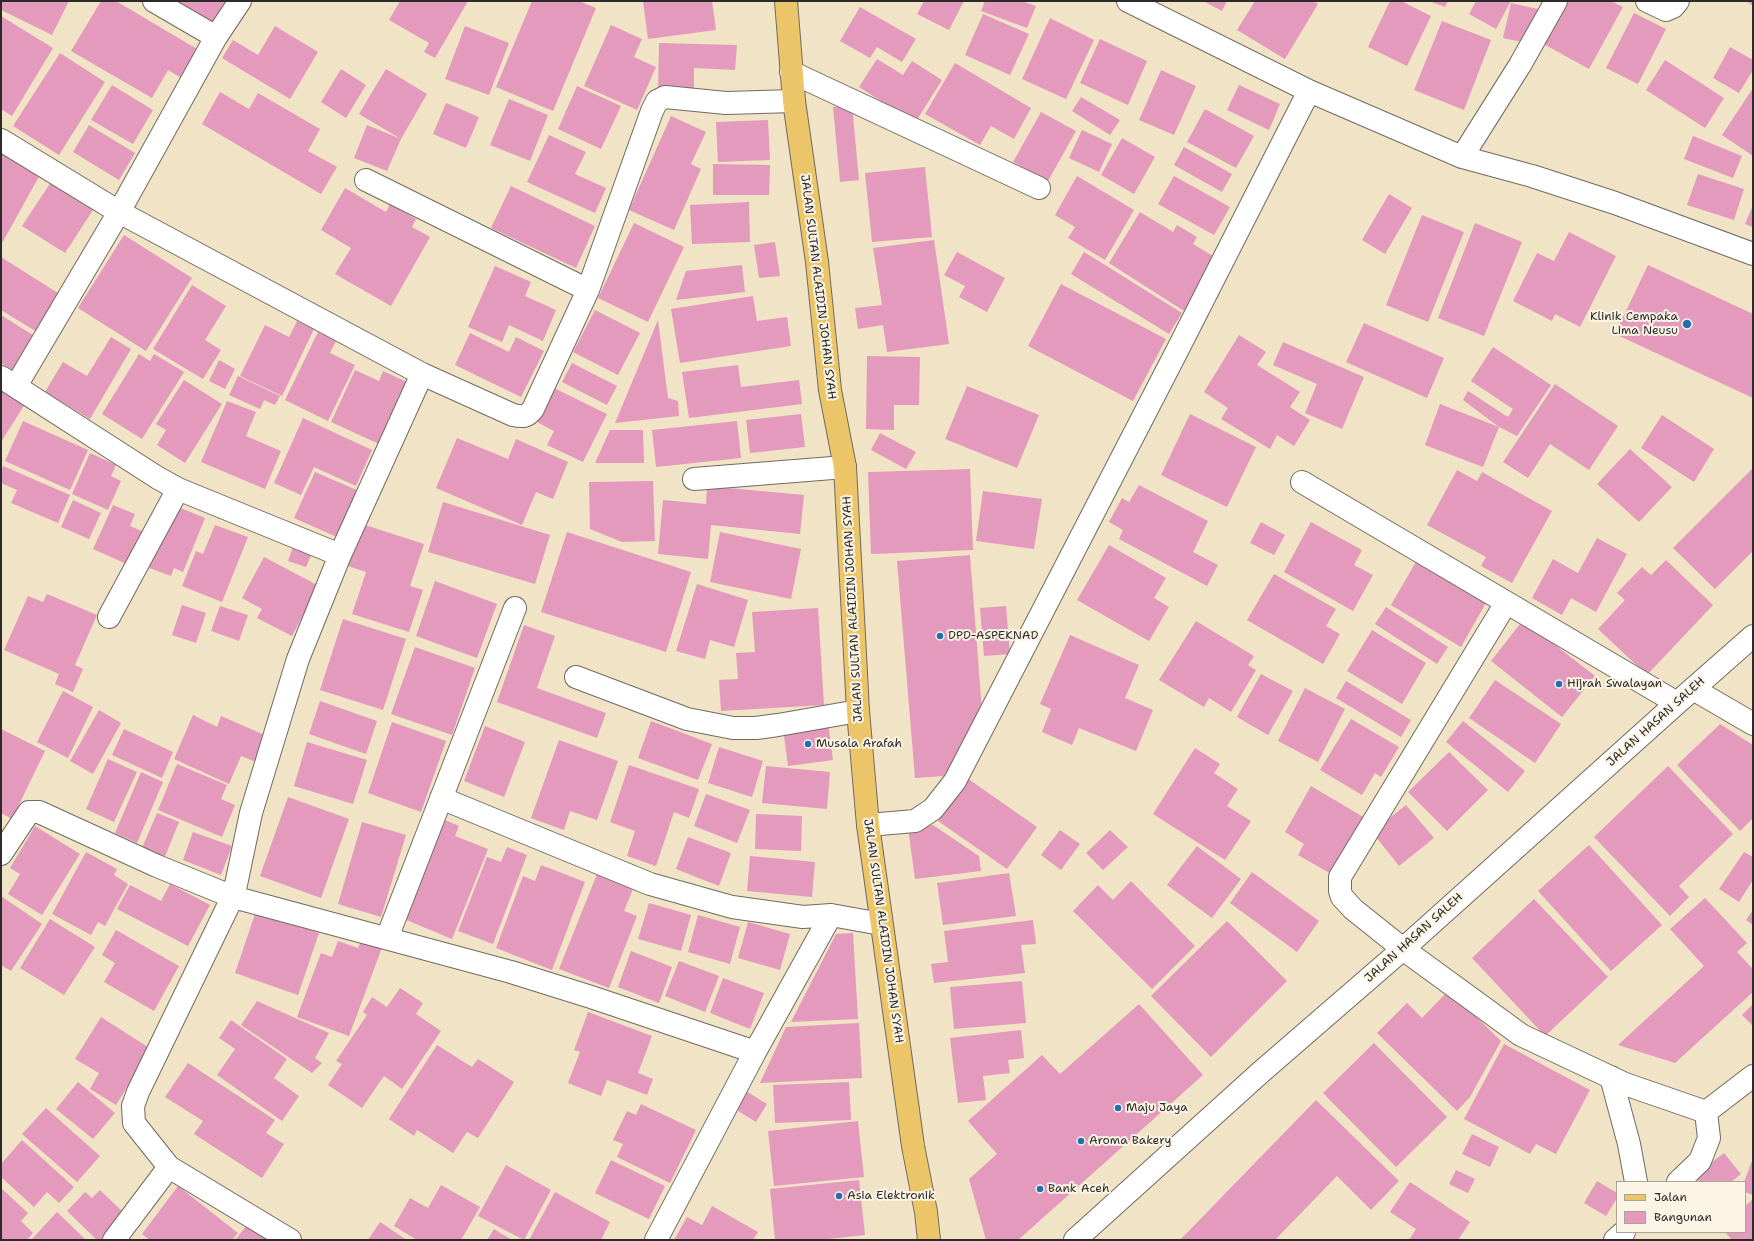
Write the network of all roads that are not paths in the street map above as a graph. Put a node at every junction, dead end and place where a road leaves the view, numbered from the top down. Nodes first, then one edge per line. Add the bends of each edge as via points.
1 (154, 1) edge
2 (240, 1) edge
3 (786, 1) edge
4 (1128, 1) edge
5 (1556, 1) edge
6 (1647, 1) edge
7 (1678, 1) edge
8 (216, 37) junction
9 (791, 72) junction
10 (1309, 91) junction
11 (794, 101) junction
12 (1, 140) edge
13 (1462, 157) junction
14 (366, 180) dead end
15 (1039, 188) dead end
16 (118, 212) junction
17 (1753, 254) edge
18 (588, 290) junction
19 (422, 374) junction
20 (8, 382) edge
21 (845, 467) junction
22 (694, 479) dead end
23 (1302, 482) dead end
24 (178, 489) junction
25 (340, 555) junction
26 (1506, 603) junction
27 (515, 608) dead end
28 (109, 617) dead end
29 (1753, 636) edge
30 (576, 677) dead end
31 (1685, 696) junction
32 (858, 711) junction
33 (1753, 724) edge
34 (441, 798) junction
35 (868, 825) junction
36 (1, 854) edge
37 (233, 897) junction
38 (831, 915) junction
39 (881, 924) junction
40 (387, 938) junction
41 (1403, 949) junction
42 (755, 1052) junction
43 (1753, 1076) edge
44 (1611, 1077) junction
45 (1706, 1112) junction
46 (169, 1167) junction
47 (1636, 1181) edge
48 (1679, 1181) edge
49 (1623, 1233) edge
50 (1088, 1236) edge
51 (114, 1240) edge
52 (290, 1240) edge
53 (656, 1240) edge
54 (929, 1240) edge
55 (1615, 1240) edge

1 - 8 street
2 - 8 street
3 - 9 main road, JALAN SULTAN ALAIDIN JOHAN SYAH
4 - 10 street
5 - 13 street via 1520,65
6 - 7 street via 1666,10
8 - 16 street
9 - 11 main road, JALAN SULTAN ALAIDIN JOHAN SYAH
9 - 15 street
10 - 13 street
10 - 35 street via 1178,351 955,781 932,809 915,821
11 - 18 street via 726,102 665,97 660,99 652,111
11 - 21 main road, JALAN SULTAN ALAIDIN JOHAN SYAH via 817,262 830,390
12 - 16 street
13 - 17 street via 1532,176
14 - 18 street
16 - 19 street
16 - 20 street
18 - 19 street via 528,415 513,415
19 - 25 street
20 - 24 street
21 - 22 street
21 - 32 main road, JALAN SULTAN ALAIDIN JOHAN SYAH
23 - 26 street
24 - 25 street
24 - 28 street
25 - 37 street via 298,659 251,813
26 - 31 street
26 - 41 street via 1340,877 1342,897
27 - 34 street
29 - 31 street, JALAN HASAN SALEH
30 - 32 street via 687,719 733,728 756,728
31 - 33 street
31 - 41 street, JALAN HASAN SALEH
32 - 35 main road, JALAN SULTAN ALAIDIN JOHAN SYAH
34 - 38 street via 650,884 732,907 803,917
34 - 40 street
35 - 39 main road, JALAN SULTAN ALAIDIN JOHAN SYAH
36 - 37 street via 25,816 34,811
37 - 40 street
37 - 46 street via 133,1106 134,1123
38 - 39 street
38 - 42 street
39 - 54 main road, JALAN SULTAN ALAIDIN JOHAN SYAH
40 - 42 street via 511,972
41 - 44 street via 1521,1035
41 - 50 street, JALAN HASAN SALEH via 1261,1072
42 - 53 street
43 - 45 street
44 - 45 street
44 - 47 street
45 - 48 street via 1709,1138 1700,1161
46 - 51 street
46 - 52 street
49 - 55 street

